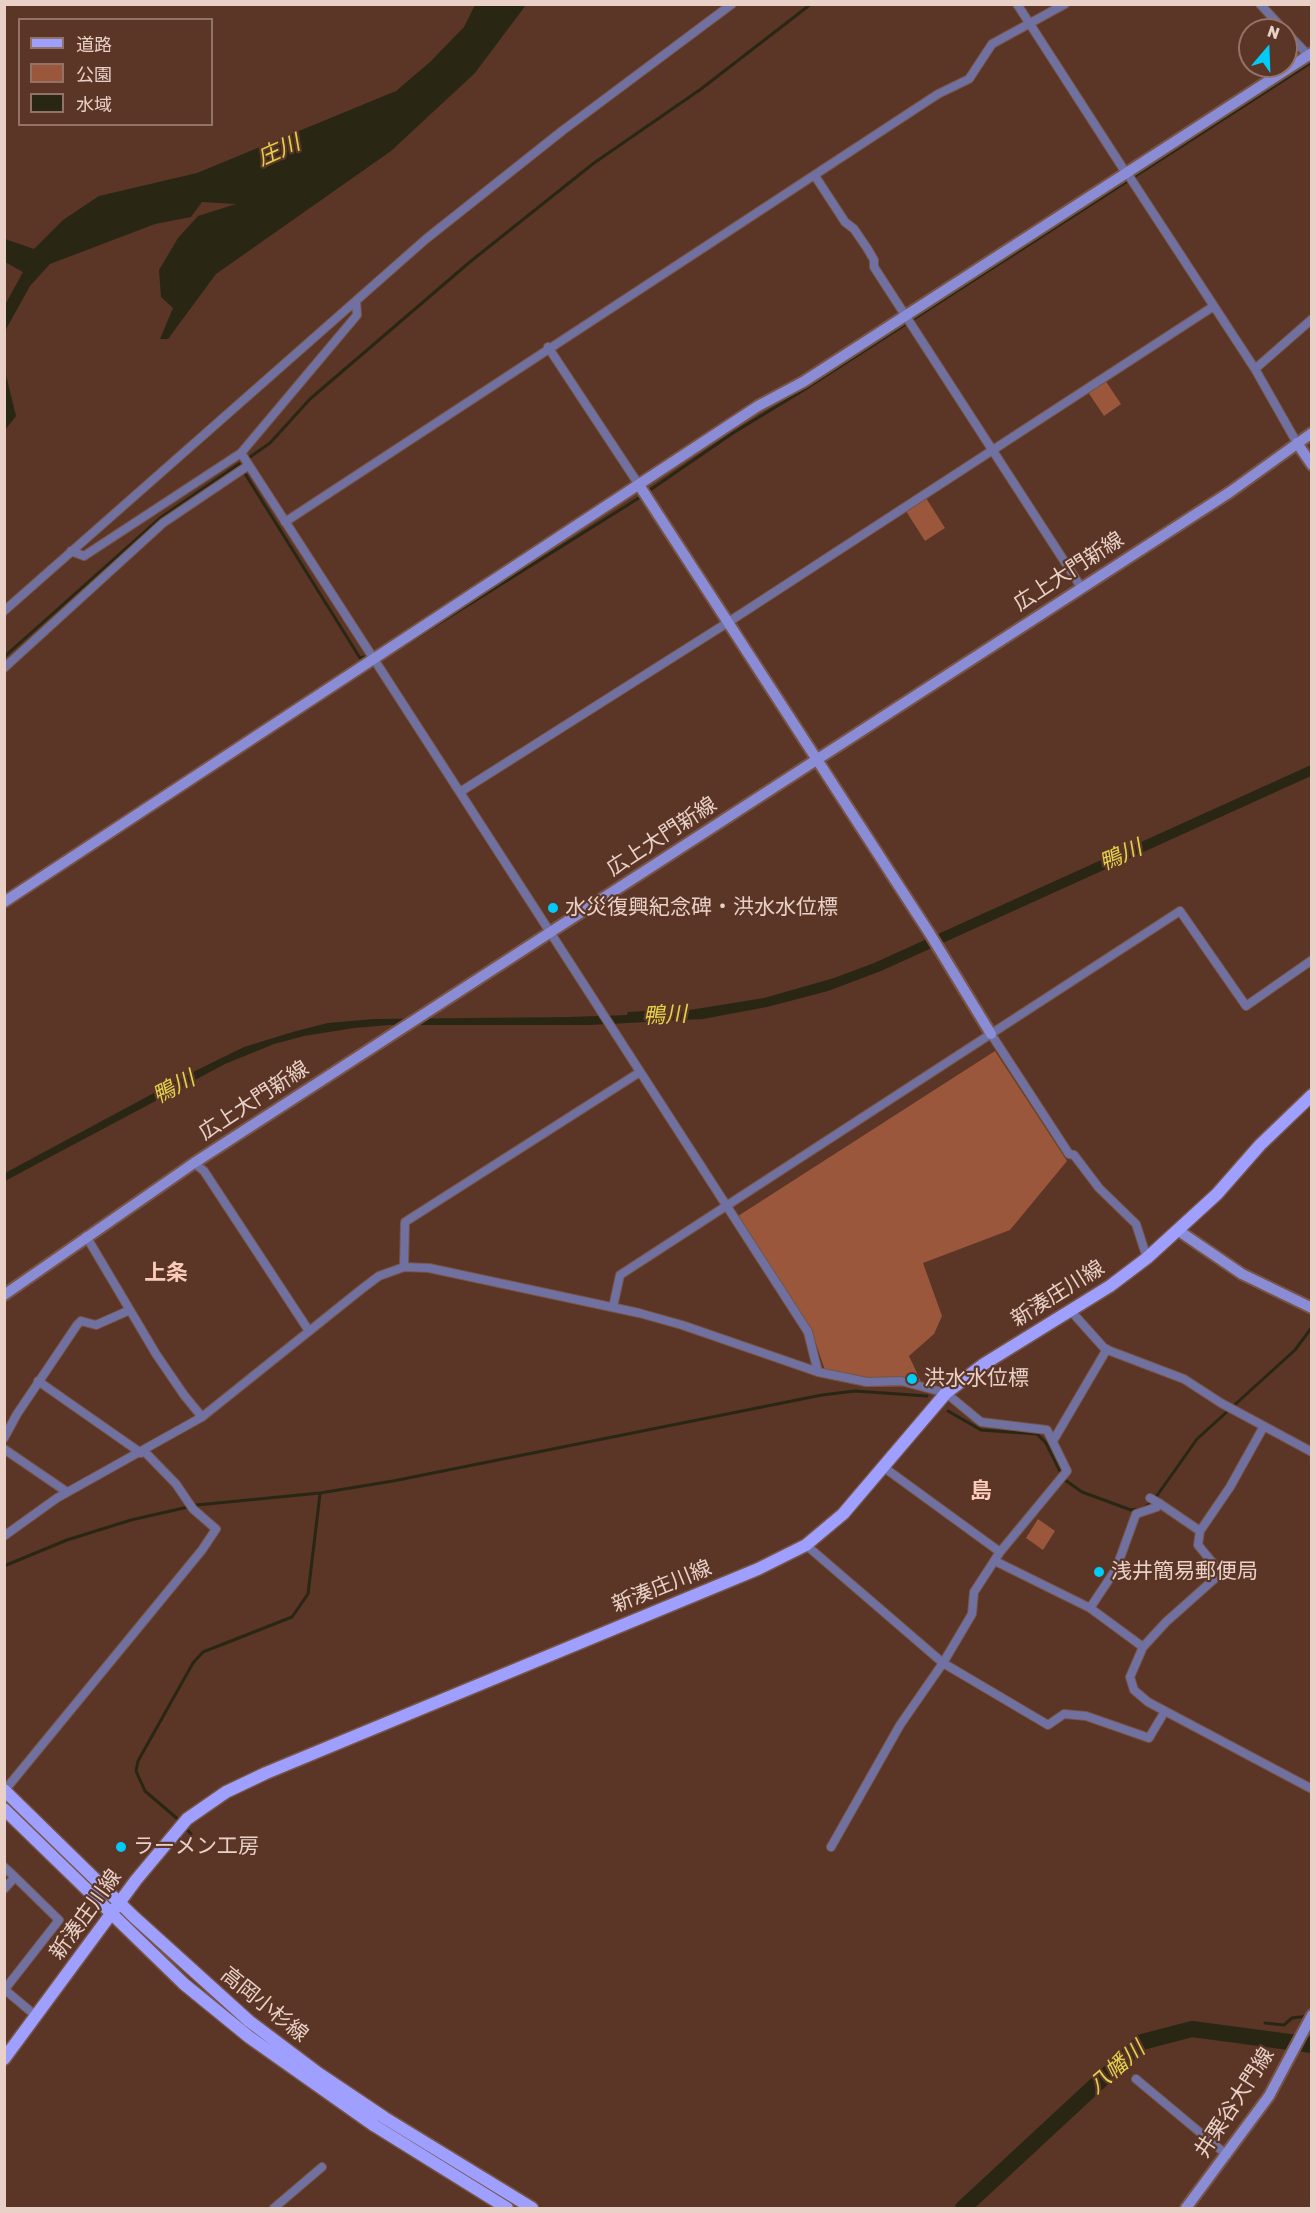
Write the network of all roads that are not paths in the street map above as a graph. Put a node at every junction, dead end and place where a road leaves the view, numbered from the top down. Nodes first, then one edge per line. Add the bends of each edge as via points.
1 (732, 4) edge
2 (1017, 4) edge
3 (1065, 4) edge
4 (1260, 4) edge
5 (1273, 18) edge
6 (1030, 25) junction
7 (1298, 44) edge
8 (1310, 56) edge
9 (1127, 173) junction
10 (815, 176) junction
11 (356, 301) junction
12 (1214, 306) junction
13 (905, 317) junction
14 (1311, 319) edge
15 (548, 347) junction
16 (1255, 369) junction
17 (1311, 433) edge
18 (1297, 443) junction
19 (991, 449) junction
20 (241, 453) junction
21 (249, 465) junction
22 (1311, 465) edge
23 (639, 485) junction
24 (285, 522) junction
25 (71, 551) junction
26 (1081, 587) junction
27 (4, 611) edge
28 (726, 623) junction
29 (374, 660) junction
30 (4, 668) edge
31 (816, 760) junction
32 (460, 792) junction
33 (4, 902) edge
34 (551, 932) junction
35 (1311, 960) edge
36 (991, 1034) junction
37 (640, 1072) junction
38 (1311, 1095) edge
39 (194, 1163) junction
40 (729, 1206) junction
41 (1179, 1231) junction
42 (86, 1236) junction
43 (1147, 1258) junction
44 (404, 1267) junction
45 (4, 1295) edge
46 (613, 1307) junction
47 (1311, 1308) edge
48 (130, 1310) junction
49 (1070, 1310) junction
50 (309, 1331) junction
51 (1107, 1349) junction
52 (818, 1372) junction
53 (38, 1381) junction
54 (946, 1393) junction
55 (202, 1417) junction
56 (1264, 1426) junction
57 (4, 1438) edge
58 (1053, 1441) junction
59 (4, 1449) edge
60 (142, 1452) junction
61 (1311, 1452) edge
62 (882, 1466) junction
63 (68, 1492) junction
64 (1150, 1498) dead end
65 (1159, 1503) junction
66 (1200, 1531) junction
67 (4, 1536) edge
68 (806, 1545) junction
69 (1000, 1552) junction
70 (994, 1561) junction
71 (1090, 1608) junction
72 (1143, 1647) junction
73 (943, 1663) junction
74 (1166, 1711) junction
75 (1311, 1789) edge
76 (5, 1790) edge
77 (4, 1809) edge
78 (831, 1847) dead end
79 (4, 1867) edge
80 (15, 1877) junction
81 (4, 1889) edge
82 (120, 1902) junction
83 (111, 1914) junction
84 (5, 1989) edge
85 (1311, 2015) edge
86 (36, 2016) junction
87 (4, 2059) edge
88 (1136, 2079) dead end
89 (1227, 2155) junction
90 (322, 2167) dead end
91 (274, 2208) edge
92 (507, 2208) edge
93 (532, 2208) edge
94 (1186, 2208) edge

1 - 11 street via 562,131 426,239
2 - 6 street
3 - 6 street
4 - 5 street
6 - 9 street
6 - 10 street via 992,44 969,79 938,94
7 - 8 street
8 - 9 street
9 - 12 street
9 - 13 street
10 - 13 street via 845,222 855,229
10 - 15 street
11 - 20 street via 357,315
11 - 25 street
12 - 16 street
12 - 19 street
13 - 19 street
13 - 23 street via 758,406
14 - 16 street
15 - 23 street
15 - 24 street
16 - 18 street
17 - 18 street, 広上大門新線
18 - 22 street
18 - 26 street, 広上大門新線 via 1230,492
19 - 26 street
19 - 28 street
20 - 21 street
20 - 25 street via 84,556
21 - 24 street
21 - 30 street via 163,524
23 - 28 street
23 - 29 street
24 - 29 street
25 - 27 street
26 - 31 street, 広上大門新線
28 - 31 street
28 - 32 street
29 - 32 street
29 - 33 street
31 - 34 street, 広上大門新線
31 - 36 street
32 - 34 street
34 - 37 street
34 - 39 street, 広上大門新線
35 - 36 street via 1246,1006 1180,911
36 - 40 street
36 - 43 street via 1069,1154 1136,1224
37 - 40 street
37 - 44 street via 405,1222
38 - 41 main road, 新湊庄川線
39 - 42 street, 広上大門新線
39 - 50 street via 204,1171
40 - 46 street via 620,1275
40 - 52 street via 808,1332
41 - 43 main road, 新湊庄川線
41 - 47 street via 1240,1273
42 - 45 street, 広上大門新線
42 - 48 street
43 - 49 main road, 新湊庄川線
44 - 46 street
44 - 50 street via 379,1276
46 - 52 street via 682,1325
48 - 53 street via 96,1325 81,1321
48 - 55 street via 178,1387
49 - 51 street
49 - 54 main road, 新湊庄川線
50 - 55 street
51 - 56 street via 1184,1379
51 - 58 street
52 - 54 street via 867,1382 901,1381
53 - 57 street
53 - 60 street
54 - 58 street via 974,1419 1047,1431
54 - 62 main road, 新湊庄川線
55 - 60 street
56 - 61 street
56 - 66 street
58 - 69 street via 1067,1471
59 - 63 street
60 - 63 street
60 - 76 street via 216,1529
62 - 68 main road, 新湊庄川線 via 843,1514
62 - 69 street
63 - 67 street
64 - 65 street
65 - 66 street
65 - 71 street via 1136,1514 1116,1569
66 - 72 street via 1198,1545 1221,1573
68 - 73 street
68 - 82 main road, 新湊庄川線 via 782,1559 226,1792 187,1819
69 - 70 street
70 - 71 street
70 - 73 street via 974,1592 972,1614
71 - 72 street
72 - 74 street via 1130,1677 1134,1690
73 - 74 street via 1048,1725 1064,1714 1086,1716 1149,1738
73 - 78 street via 900,1725
74 - 75 street
76 - 82 main road, 高岡小杉線
77 - 83 main road, 高岡小杉線
79 - 80 street
80 - 81 street
80 - 84 street via 59,1920
82 - 83 main road, 新湊庄川線
82 - 93 main road, 高岡小杉線 via 221,1998 309,2066
83 - 86 main road, 新湊庄川線
83 - 92 main road, 高岡小杉線 via 184,1984 249,2037 375,2126
84 - 86 street
85 - 89 street, 井栗谷大門線 via 1269,2096
86 - 87 main road, 新湊庄川線
88 - 89 street
89 - 94 street, 井栗谷大門線
90 - 91 street

